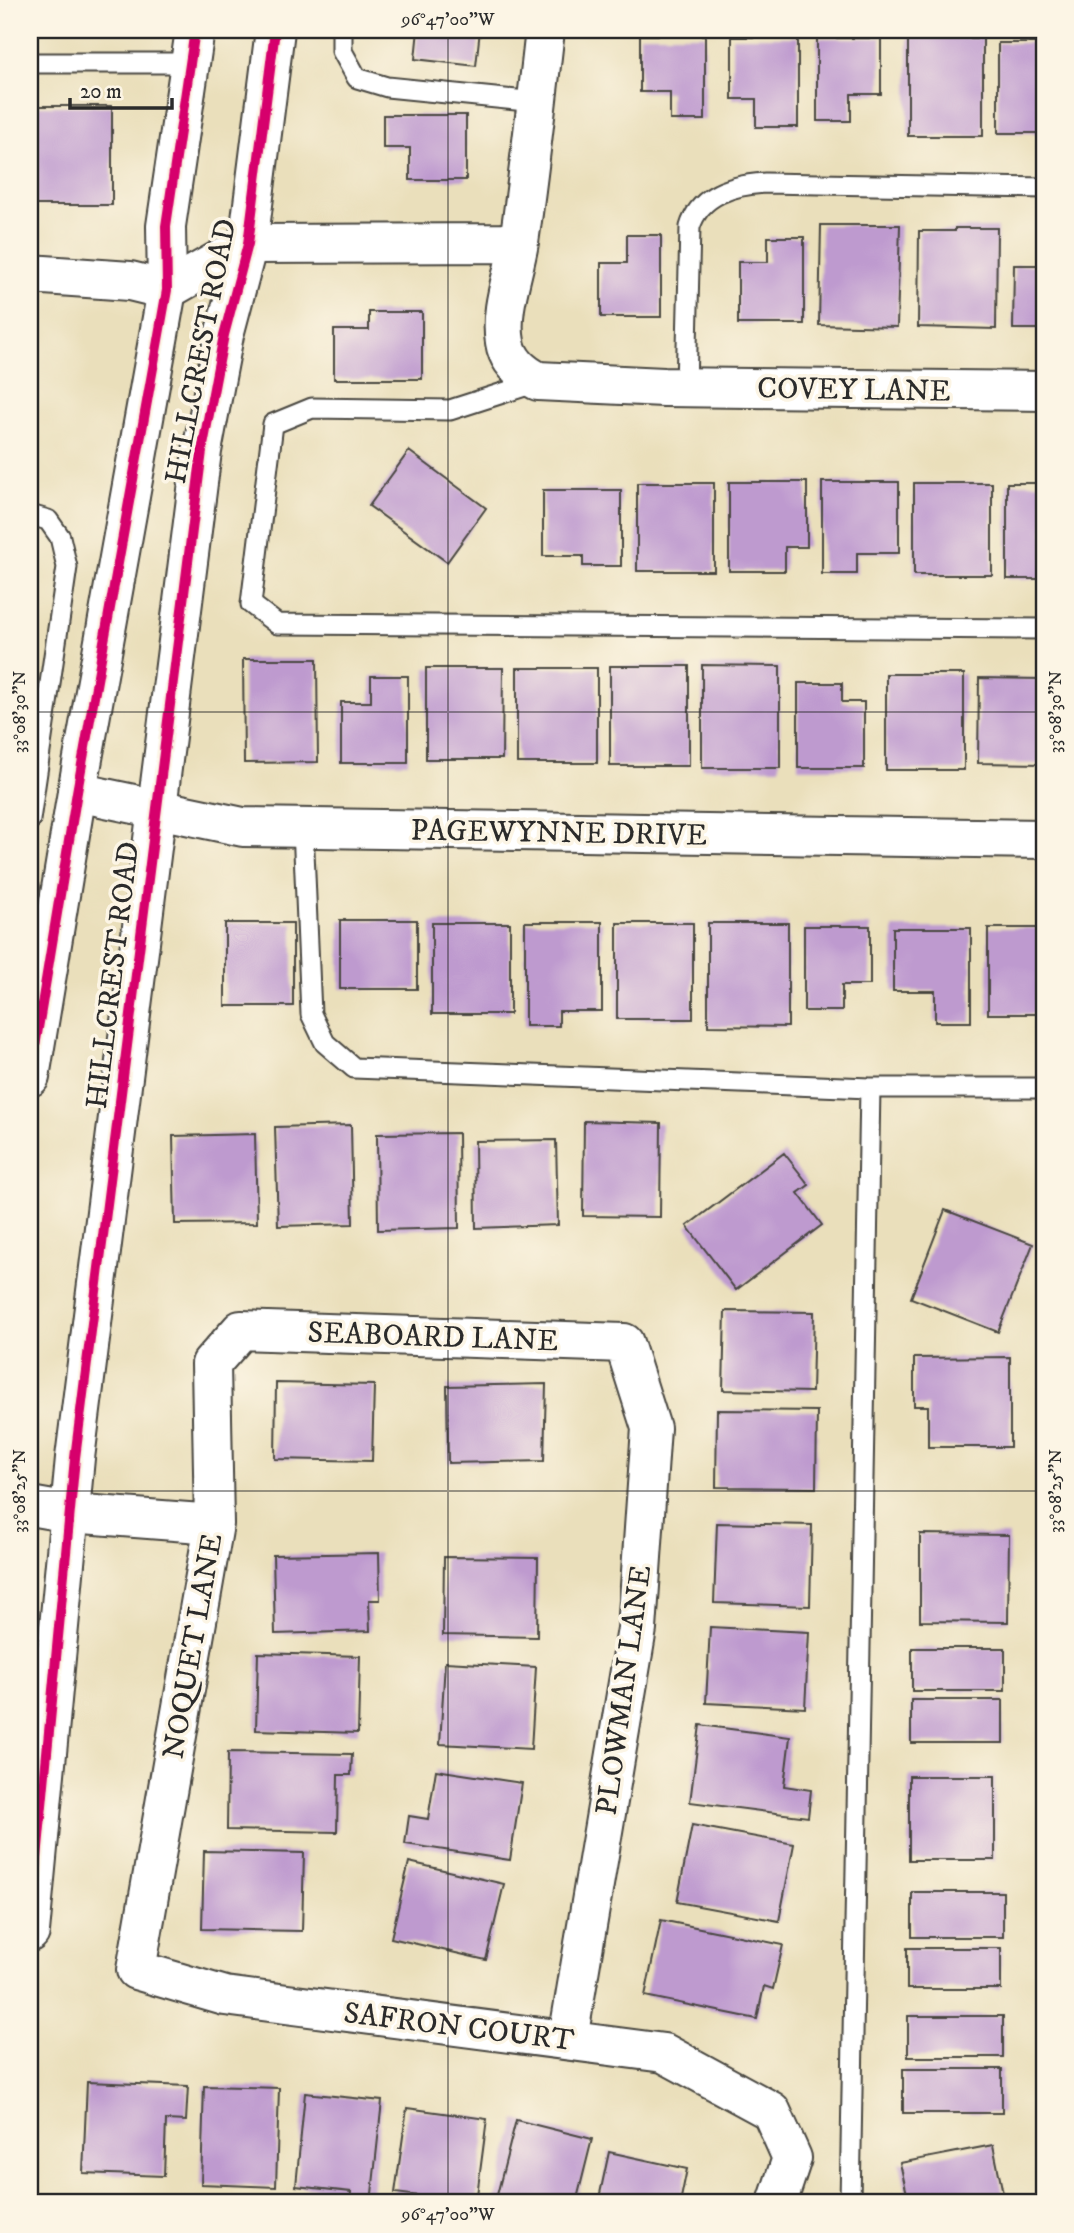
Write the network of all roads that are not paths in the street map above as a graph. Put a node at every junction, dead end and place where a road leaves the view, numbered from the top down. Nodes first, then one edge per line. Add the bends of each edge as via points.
1 (275, 30) edge
2 (342, 30) edge
3 (545, 30) edge
4 (192, 46) edge
5 (30, 63) edge
6 (536, 102) junction
7 (1044, 188) edge
8 (519, 243) junction
9 (248, 244) junction
10 (30, 274) edge
11 (167, 290) junction
12 (538, 381) junction
13 (675, 387) junction
14 (1044, 391) edge
15 (30, 515) edge
16 (1044, 629) edge
17 (77, 792) junction
18 (159, 808) junction
19 (30, 820) edge
20 (303, 828) junction
21 (1044, 839) edge
22 (30, 1077) edge
23 (870, 1088) junction
24 (1044, 1088) edge
25 (241, 1330) joint
26 (624, 1343) joint
27 (30, 1506) edge
28 (70, 1513) junction
29 (214, 1524) junction
30 (30, 1932) edge
31 (136, 1970) joint
32 (568, 2039) junction
33 (777, 2203) edge
34 (850, 2203) edge

1 - 9 street, HILLCREST ROAD
2 - 6 lane via 342,51 357,78 387,87
3 - 6 street
4 - 5 lane
4 - 11 street, HILLCREST ROAD via 166,226
6 - 8 street
7 - 13 lane via 765,183 746,184 704,200 694,211 690,227
8 - 9 street
8 - 12 street via 503,322 505,344 518,368
9 - 11 street
9 - 18 street, HILLCREST ROAD via 224,335 202,451
10 - 11 street via 130,281
11 - 17 street, HILLCREST ROAD
12 - 13 street, COVEY LANE
12 - 16 lane via 450,410 312,408 273,424 251,604 277,624
13 - 14 street, COVEY LANE
15 - 19 lane via 48,520 60,537 67,567
17 - 18 street, PAGEWYNNE DRIVE
17 - 22 street, HILLCREST ROAD
18 - 20 street, PAGEWYNNE DRIVE via 243,827
18 - 28 street, HILLCREST ROAD
20 - 21 street, PAGEWYNNE DRIVE
20 - 23 lane via 311,1014 325,1043 354,1068
23 - 24 lane
23 - 34 lane
25 - 26 street, SEABOARD LANE
25 - 29 street, NOQUET LANE via 211,1364
26 - 32 street, PLOWMAN LANE via 651,1428 637,1629
27 - 28 street
28 - 29 street
28 - 30 street, HILLCREST ROAD
29 - 31 street, NOQUET LANE
31 - 32 street, SAFRON COURT via 225,1996
32 - 33 street, SAFRON COURT via 664,2053 771,2111 792,2158

